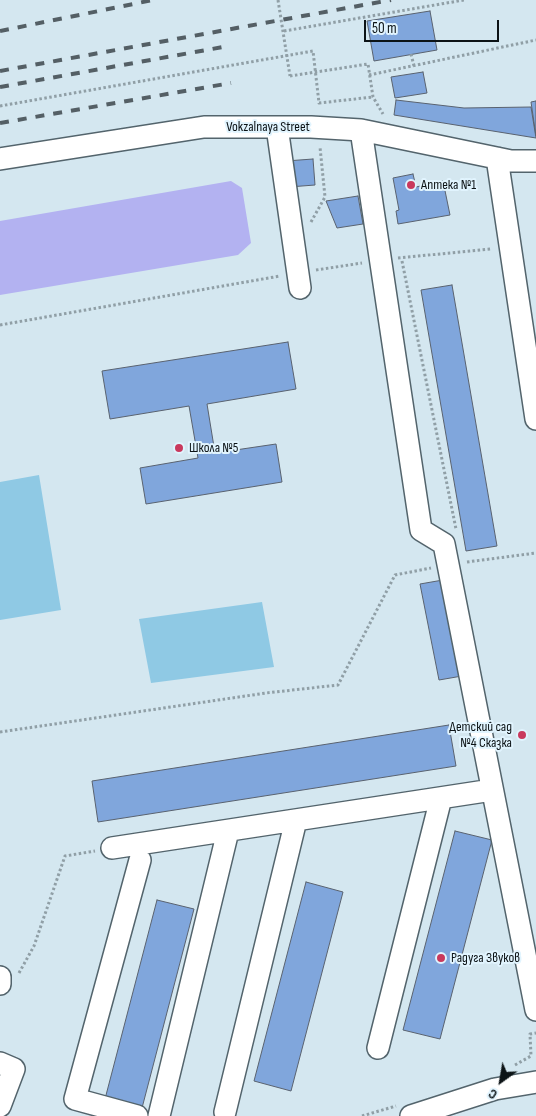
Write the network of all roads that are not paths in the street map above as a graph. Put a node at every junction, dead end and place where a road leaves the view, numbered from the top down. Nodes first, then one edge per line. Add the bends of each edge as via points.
1 (277, 127) junction
2 (361, 130) junction
3 (497, 158) junction
4 (0, 159) edge
5 (536, 161) edge
6 (298, 281) road end
7 (536, 419) edge
8 (492, 790) junction
9 (441, 798) junction
10 (296, 820) junction
11 (228, 831) junction
12 (112, 848) road end
13 (140, 860) dead end
14 (536, 1010) edge
15 (378, 1048) dead end
16 (0, 1063) edge
17 (536, 1082) edge
18 (0, 1106) edge
19 (225, 1112) dead end
20 (137, 1116) edge
21 (159, 1116) edge
22 (411, 1116) edge

1 - 2 street, Vokzalnaya Street
1 - 4 street, Vokzalnaya Street via 204,127
1 - 6 street
2 - 3 street, Vokzalnaya Street
2 - 8 street via 421,530 444,544
3 - 5 street, Vokzalnaya Street
3 - 7 street
8 - 9 street
8 - 14 street
9 - 10 street
9 - 15 street
10 - 11 street
10 - 19 street
11 - 12 street
11 - 21 street
13 - 20 street via 75,1099
16 - 18 street via 14,1069
17 - 22 street via 495,1089

